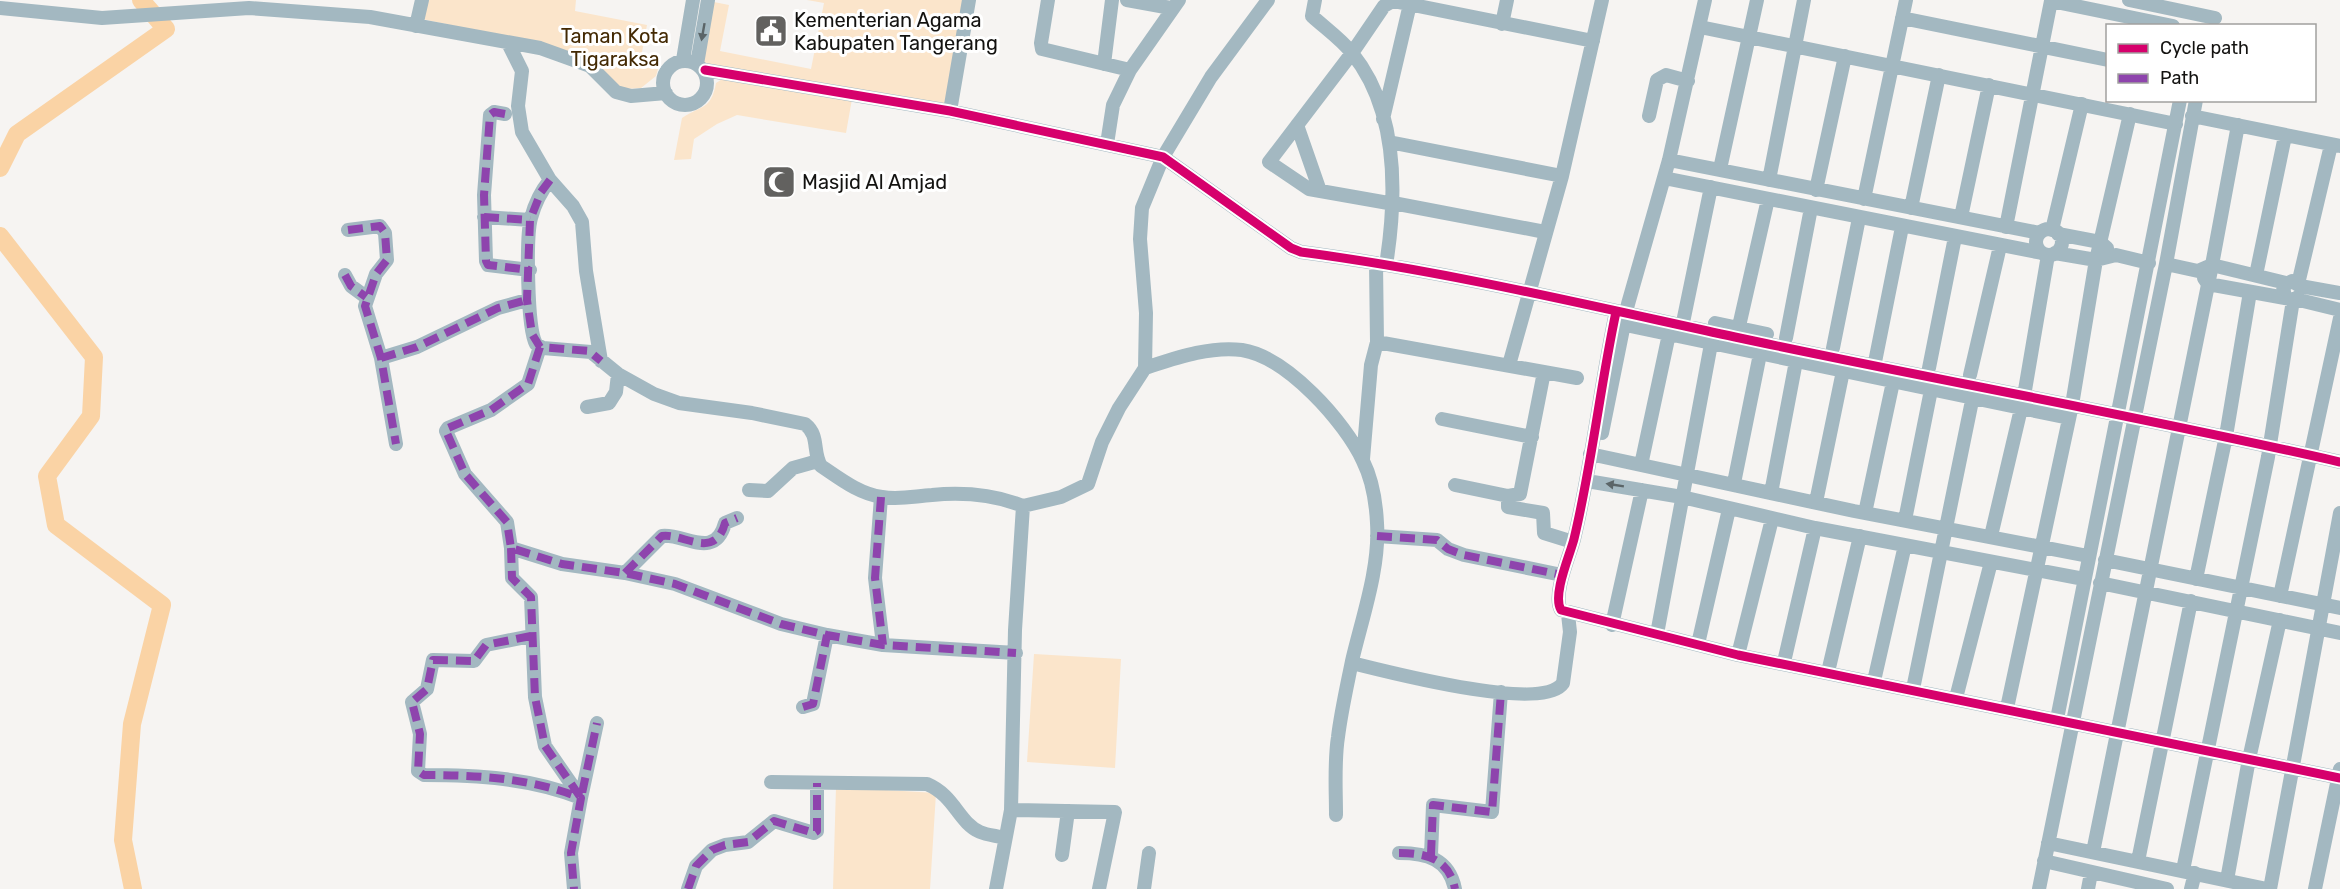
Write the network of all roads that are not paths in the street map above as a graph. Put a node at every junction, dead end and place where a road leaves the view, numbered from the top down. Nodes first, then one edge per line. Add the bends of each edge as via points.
1 (422, 0) edge
2 (693, 0) edge
3 (708, 0) edge
4 (969, 0) edge
5 (1048, 0) edge
6 (1112, 0) edge
7 (1127, 0) edge
8 (1268, 0) edge
9 (1315, 0) edge
10 (1507, 0) edge
11 (1602, 0) edge
12 (1705, 0) edge
13 (1757, 0) edge
14 (1804, 0) edge
15 (1906, 0) edge
16 (2050, 0) edge
17 (2129, 0) edge
18 (222, 4) edge
19 (247, 4) edge
20 (1175, 4) edge
21 (1410, 4) junction
22 (0, 8) edge
23 (2215, 16) edge
24 (1902, 18) junction
25 (1502, 24) junction
26 (2164, 24) edge
27 (416, 26) junction
28 (1700, 27) junction
29 (1749, 36) junction
30 (1593, 41) junction
31 (508, 43) junction
32 (1795, 46) junction
33 (2044, 47) junction
34 (1352, 53) junction
35 (1845, 56) junction
36 (683, 60) junction
37 (2106, 60) edge
38 (1104, 64) junction
39 (1892, 66) junction
40 (701, 67) junction
41 (1130, 70) junction
42 (1939, 75) junction
43 (1688, 81) junction
44 (1989, 85) junction
45 (666, 93) junction
46 (2034, 95) junction
47 (2180, 102) edge
48 (2196, 102) edge
49 (2082, 104) junction
50 (950, 111) junction
51 (505, 114) dead end
52 (2130, 114) junction
53 (1649, 116) dead end
54 (2192, 116) junction
55 (1383, 119) junction
56 (1297, 124) junction
57 (2176, 124) junction
58 (2238, 125) junction
59 (2285, 136) junction
60 (1389, 142) junction
61 (1107, 144) junction
62 (2336, 145) edge
63 (1162, 157) junction
64 (1670, 160) junction
65 (1720, 169) junction
66 (1562, 176) junction
67 (1664, 178) junction
68 (550, 180) junction
69 (1770, 180) junction
70 (1711, 187) junction
71 (1816, 190) junction
72 (1320, 191) junction
73 (1766, 199) junction
74 (1864, 199) junction
75 (1394, 203) junction
76 (1811, 208) junction
77 (1912, 208) junction
78 (484, 217) junction
79 (1961, 217) junction
80 (1859, 218) junction
81 (530, 220) junction
82 (1900, 227) junction
83 (2006, 227) junction
84 (1917, 230) junction
85 (348, 231) dead end
86 (1545, 232) junction
87 (2050, 232) junction
88 (1955, 237) junction
89 (2100, 242) junction
90 (2000, 246) junction
91 (2049, 254) junction
92 (2116, 255) junction
93 (2096, 260) junction
94 (2149, 262) junction
95 (1381, 264) junction
96 (2166, 264) junction
97 (2212, 266) junction
98 (530, 270) junction
99 (2198, 271) junction
100 (345, 275) dead end
101 (2256, 275) junction
102 (2208, 284) junction
103 (2250, 292) junction
104 (2293, 292) junction
105 (2340, 293) edge
106 (1528, 294) junction
107 (366, 297) junction
108 (527, 300) junction
109 (2340, 310) edge
110 (1621, 315) junction
111 (2340, 318) edge
112 (1679, 328) junction
113 (1737, 338) junction
114 (1786, 338) junction
115 (1377, 342) junction
116 (1711, 344) junction
117 (540, 347) junction
118 (1833, 348) junction
119 (1798, 351) junction
120 (1760, 354) junction
121 (381, 358) junction
122 (601, 361) junction
123 (1509, 365) junction
124 (1874, 366) junction
125 (1145, 368) junction
126 (1929, 368) junction
127 (1843, 371) junction
128 (1544, 372) junction
129 (618, 374) junction
130 (1577, 378) dead end
131 (1893, 382) junction
132 (1973, 384) junction
133 (1931, 390) junction
134 (2023, 397) junction
135 (587, 407) dead end
136 (2071, 407) junction
137 (2117, 414) junction
138 (2134, 418) junction
139 (1442, 419) dead end
140 (2180, 428) junction
141 (2226, 436) junction
142 (1532, 437) junction
143 (396, 444) dead end
144 (2269, 446) junction
145 (1593, 455) junction
146 (2311, 456) junction
147 (1363, 459) junction
148 (818, 461) junction
149 (2340, 462) edge
150 (1641, 465) junction
151 (1687, 474) junction
152 (1587, 481) junction
153 (1734, 484) junction
154 (1455, 485) dead end
155 (749, 490) dead end
156 (1642, 490) junction
157 (1771, 493) junction
158 (1508, 496) junction
159 (881, 497) junction
160 (1682, 497) junction
161 (1816, 502) junction
162 (1023, 506) junction
163 (1729, 509) junction
164 (1865, 513) junction
165 (2340, 513) edge
166 (737, 518) dead end
167 (1772, 519) junction
168 (1905, 520) junction
169 (1815, 528) junction
170 (1947, 529) junction
171 (1989, 535) junction
172 (1377, 536) junction
173 (1860, 536) junction
174 (2008, 539) junction
175 (1573, 542) junction
176 (1905, 545) junction
177 (2043, 547) junction
178 (511, 548) junction
179 (1941, 551) junction
180 (2088, 556) junction
181 (2105, 560) junction
182 (1992, 562) junction
183 (2151, 569) junction
184 (2039, 570) junction
185 (625, 573) junction
186 (1562, 575) junction
187 (2084, 579) junction
188 (2196, 579) junction
189 (2100, 583) junction
190 (2241, 588) junction
191 (2146, 592) junction
192 (2280, 596) junction
193 (2192, 601) junction
194 (2322, 605) junction
195 (2340, 608) edge
196 (2236, 610) junction
197 (1568, 614) junction
198 (2280, 620) junction
199 (1612, 625) junction
200 (2318, 627) junction
201 (2340, 633) edge
202 (1657, 634) junction
203 (827, 635) junction
204 (531, 636) junction
205 (1698, 644) junction
206 (883, 645) junction
207 (1016, 652) junction
208 (1738, 655) junction
209 (1784, 662) junction
210 (1352, 663) junction
211 (1828, 672) junction
212 (1874, 681) junction
213 (1913, 688) junction
214 (1501, 692) junction
215 (1956, 698) junction
216 (803, 707) dead end
217 (2007, 708) junction
218 (2057, 719) junction
219 (2073, 722) junction
220 (597, 723) dead end
221 (2118, 731) junction
222 (2164, 743) junction
223 (2208, 751) junction
224 (2249, 759) junction
225 (2292, 770) junction
226 (2339, 775) edge
227 (771, 782) dead end
228 (817, 783) junction
229 (581, 798) junction
230 (1011, 810) junction
231 (1068, 811) junction
232 (1115, 812) junction
233 (1129, 813) dead end
234 (1336, 815) dead end
235 (1004, 838) junction
236 (2048, 843) junction
237 (2093, 852) junction
238 (1149, 853) dead end
239 (1399, 853) dead end
240 (1062, 855) dead end
241 (1431, 855) junction
242 (2044, 861) junction
243 (2138, 861) junction
244 (2189, 871) junction
245 (2091, 873) junction
246 (2227, 880) junction
247 (574, 889) edge
248 (688, 889) edge
249 (996, 889) edge
250 (1099, 889) edge
251 (1144, 889) edge
252 (1455, 889) edge
253 (2039, 889) edge
254 (2088, 889) edge
255 (2168, 889) edge
256 (2192, 889) edge
257 (2269, 889) edge
258 (2315, 889) edge

1 - 27 street
2 - 36 street
3 -> 40 street
4 - 50 street
5 - 38 street via 1042,49
6 - 38 street
7 - 20 street
8 - 63 street via 1211,77
9 - 34 street via 1312,16
10 - 25 street
11 - 30 street
12 - 28 street
13 - 29 street
14 - 32 street
15 - 24 street
16 - 26 street
16 - 33 street
17 - 23 street
18 - 19 street
18 - 22 street via 102,18
19 - 27 street
20 - 41 street
21 - 25 street
21 - 34 street via 1393,1 1384,6
21 - 55 street
24 - 33 street
24 - 39 street
25 - 30 street
27 - 31 street
28 - 29 street
28 - 43 street
29 - 32 street
29 - 65 street
30 - 66 street
31 - 45 street via 577,60 590,66 616,92 631,96
31 - 68 street via 522,71 522,132
32 - 35 street
32 - 69 street
33 - 37 street
33 - 46 street
34 - 55 street via 1373,89
34 - 56 street
35 - 39 street
35 - 71 street
36 - 40 street
36 - 45 street via 665,72
38 - 41 street
39 - 42 street
39 - 74 street
40 - 45 street via 707,88 697,102 680,104
40 - 50 street
41 - 61 street via 1113,105
42 - 44 street
42 - 77 street
43 - 53 street via 1666,75 1660,78
43 - 64 street
44 - 46 street
44 - 79 street
46 - 49 street
46 - 83 street
47 - 57 street
48 - 54 street
49 - 52 street
49 - 87 street
50 - 61 street
51 - 78 street via 490,115
52 - 57 street
52 - 89 street
54 - 58 street
54 - 96 street
55 - 60 street
56 - 72 street
56 - 72 street via 1269,162 1309,189
57 - 94 street
58 - 59 street
58 - 97 street
59 - 62 street
59 - 101 street
60 - 66 street
60 - 75 street
61 - 63 street
62 - 104 street
63 - 95 street via 1291,248
63 - 125 street via 1142,208
64 - 65 street
64 - 67 street
65 - 69 street
66 - 86 street
67 - 70 street
67 - 110 street
68 - 81 street
68 - 122 street via 582,222
69 - 71 street
69 - 73 street
69 - 73 street
70 - 73 street
70 - 112 street
71 - 74 street
72 - 75 street
73 - 76 street
73 - 113 street
74 - 77 street
75 - 86 street
75 - 95 street
76 - 80 street
76 - 114 street
77 - 79 street
77 - 82 street
77 - 84 street
78 - 81 street
78 - 98 street via 487,264
79 - 83 street
80 - 82 street
80 - 118 street
81 - 98 street
82 - 84 street
82 - 124 street
83 - 87 street
84 - 88 street
85 - 107 street via 380,226 385,233 387,260
86 - 106 street
87 - 89 street
87 - 91 street via 2061,244
87 - 91 street via 2036,243
88 - 90 street
88 - 126 street
89 - 92 street
89 - 93 street
90 - 91 street
90 - 132 street
91 - 93 street
91 - 134 street
92 - 93 street
92 - 94 street
93 - 136 street
94 - 137 street
95 - 106 street
95 - 115 street
96 - 99 street
96 - 138 street
97 - 99 street
97 - 101 street
97 - 102 street
98 - 108 street
99 - 102 street
100 - 107 street via 351,286
101 - 104 street
102 - 103 street
102 - 140 street
103 - 104 street
103 - 141 street
104 - 105 street
104 - 109 street
104 - 144 street
106 - 110 street
106 - 123 street
107 - 121 street via 365,306
108 - 117 street via 532,334
108 - 121 street via 498,308 417,347
110 - 112 street
110 - 145 street
111 - 146 street
112 - 113 street
112 - 116 street
112 - 150 street
113 - 114 street
113 - 116 street
113 - 119 street
113 - 120 street
114 - 119 street
115 - 123 street
115 - 147 street via 1371,365
116 - 151 street
117 - 122 street via 589,351
117 - 178 street via 528,384 491,410 446,431 465,474 507,522
118 - 119 street
118 - 124 street
119 - 120 street
119 - 124 street
119 - 127 street
119 - 157 street
120 - 153 street
121 - 143 street
122 - 129 street
123 - 128 street
124 - 126 street
124 - 127 street
124 - 131 street
124 - 132 street
125 - 147 street via 1213,350 1244,351 1278,366 1310,388
125 - 162 street via 1106,433 1088,484 1061,497
126 - 132 street
127 - 161 street
128 - 130 street
128 - 142 street
129 - 135 street via 616,392 609,403
129 - 148 street via 679,403 752,412 805,424 817,441
131 - 133 street
131 - 164 street
132 - 133 street
132 - 134 street
132 - 170 street
133 - 168 street
134 - 136 street
134 - 171 street
136 - 137 street
136 - 177 street
137 - 138 street
137 - 180 street
138 - 140 street
138 - 181 street
139 - 142 street
140 - 141 street
140 - 183 street
141 - 144 street
141 - 188 street
142 - 158 street via 1521,492
144 - 146 street
144 - 190 street
145 - 150 street
145 - 152 street
146 - 149 street
146 - 192 street
147 - 172 street
148 - 155 street via 792,468 768,491
148 - 159 street via 847,483
150 - 151 street
151 - 153 street
151 - 160 street
156 -> 152 street
152 - 175 street
153 - 157 street
153 - 163 street
153 - 163 street
154 - 158 street
156 - 160 street
156 - 199 street
157 - 161 street
158 - 175 street via 1508,507 1543,513 1544,533
159 - 162 street via 978,494
159 - 206 street via 875,578
160 - 163 street
160 - 202 street
161 - 164 street
162 - 207 street
163 - 167 street
163 - 205 street
164 - 168 street
164 - 173 street
164 - 173 street
165 - 194 street
166 - 185 street via 724,523 718,539 698,542 662,536
167 - 169 street
167 - 208 street
168 - 170 street
169 - 173 street
169 - 209 street
170 - 171 street
170 - 179 street
171 - 174 street
171 - 182 street
172 - 186 street via 1437,540 1464,555
172 - 210 street
173 - 176 street
173 - 211 street
174 - 177 street
174 - 182 street
175 - 186 street
176 - 179 street
176 - 212 street
177 - 180 street
177 - 184 street
178 - 185 street via 562,564
178 - 204 street via 512,578 531,597
179 - 182 street
179 - 213 street
180 - 187 street
181 - 183 street
181 - 189 street
182 - 184 street
182 - 215 street
183 - 188 street
183 - 191 street
184 - 187 street
184 - 217 street
185 - 203 street via 675,584 781,624
186 - 197 street via 1558,607
187 - 218 street
188 - 190 street
189 - 191 street
189 - 219 street
190 - 192 street
190 - 196 street
191 - 193 street
191 - 221 street
192 - 194 street
193 - 196 street
193 - 222 street
194 - 195 street
194 - 200 street
196 - 198 street
196 - 223 street
197 - 199 street
197 - 214 street via 1570,632 1560,687 1537,693
198 - 200 street
198 - 224 street
199 - 202 street
200 - 201 street
200 - 225 street
202 - 205 street
203 - 206 street
203 - 216 street via 813,704
204 - 229 street via 534,697 545,746
204 - 229 street via 486,645 474,661 433,660 427,689 412,702 420,734 419,774 514,781 558,789
205 - 208 street
206 - 207 street
207 - 230 street
208 - 209 street
209 - 211 street
210 - 214 street via 1466,689
210 - 234 street via 1337,739
211 - 212 street
212 - 213 street
213 - 215 street
214 - 241 street via 1492,812 1433,805
215 - 217 street
217 - 218 street
218 - 219 street
219 - 221 street
219 - 236 street
220 - 229 street
221 - 222 street
221 - 237 street
222 - 223 street
222 - 243 street
223 - 224 street
223 - 244 street
224 - 225 street
224 - 246 street
225 - 226 street
225 - 257 street
226 - 258 street
227 - 228 street
228 - 235 street via 927,784 941,790 980,832
228 - 248 street via 818,831 774,821 747,843 712,850 696,867
229 - 247 street via 571,853
230 - 231 street
230 - 235 street
231 - 232 street
231 - 240 street
232 - 233 street
232 - 250 street
235 - 249 street
236 - 237 street
236 - 242 street
237 - 243 street
238 - 251 street
239 - 241 street
241 - 252 street via 1449,870
242 - 245 street
242 - 253 street
243 - 244 street
244 - 246 street
244 - 256 street
245 - 254 street
245 - 255 street
246 - 257 street

